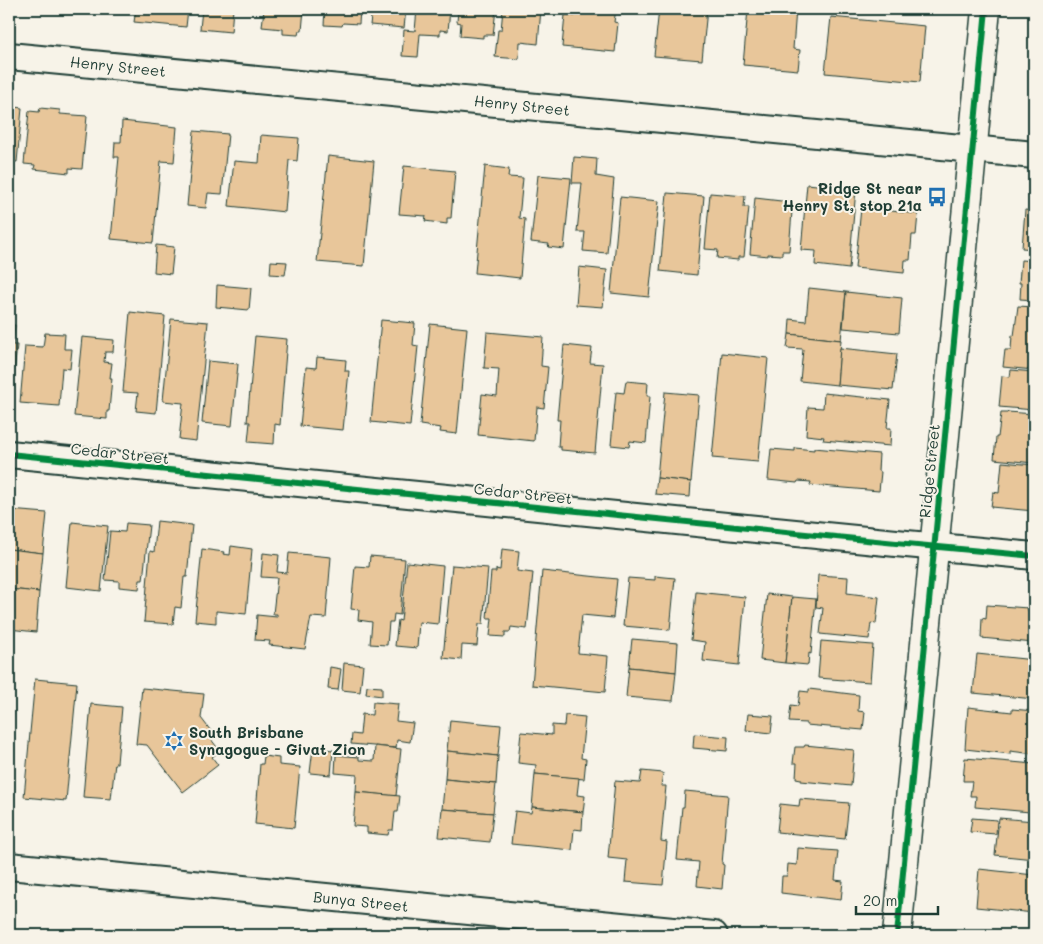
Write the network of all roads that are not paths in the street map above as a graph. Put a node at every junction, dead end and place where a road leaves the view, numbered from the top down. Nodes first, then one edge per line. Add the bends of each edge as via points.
1 (986, 9) edge
2 (9, 56) edge
3 (972, 149) junction
4 (1034, 155) edge
5 (9, 454) edge
6 (934, 546) junction
7 (1034, 556) edge
8 (9, 866) edge
9 (714, 935) edge
10 (897, 935) edge

1 - 3 street, Ridge Street
2 - 3 street, Henry Street
3 - 4 street, Henry Street
3 - 6 street, Ridge Street
5 - 6 street, Cedar Street
6 - 7 street, Cedar Street
6 - 10 street, Ridge Street
8 - 9 street, Bunya Street

